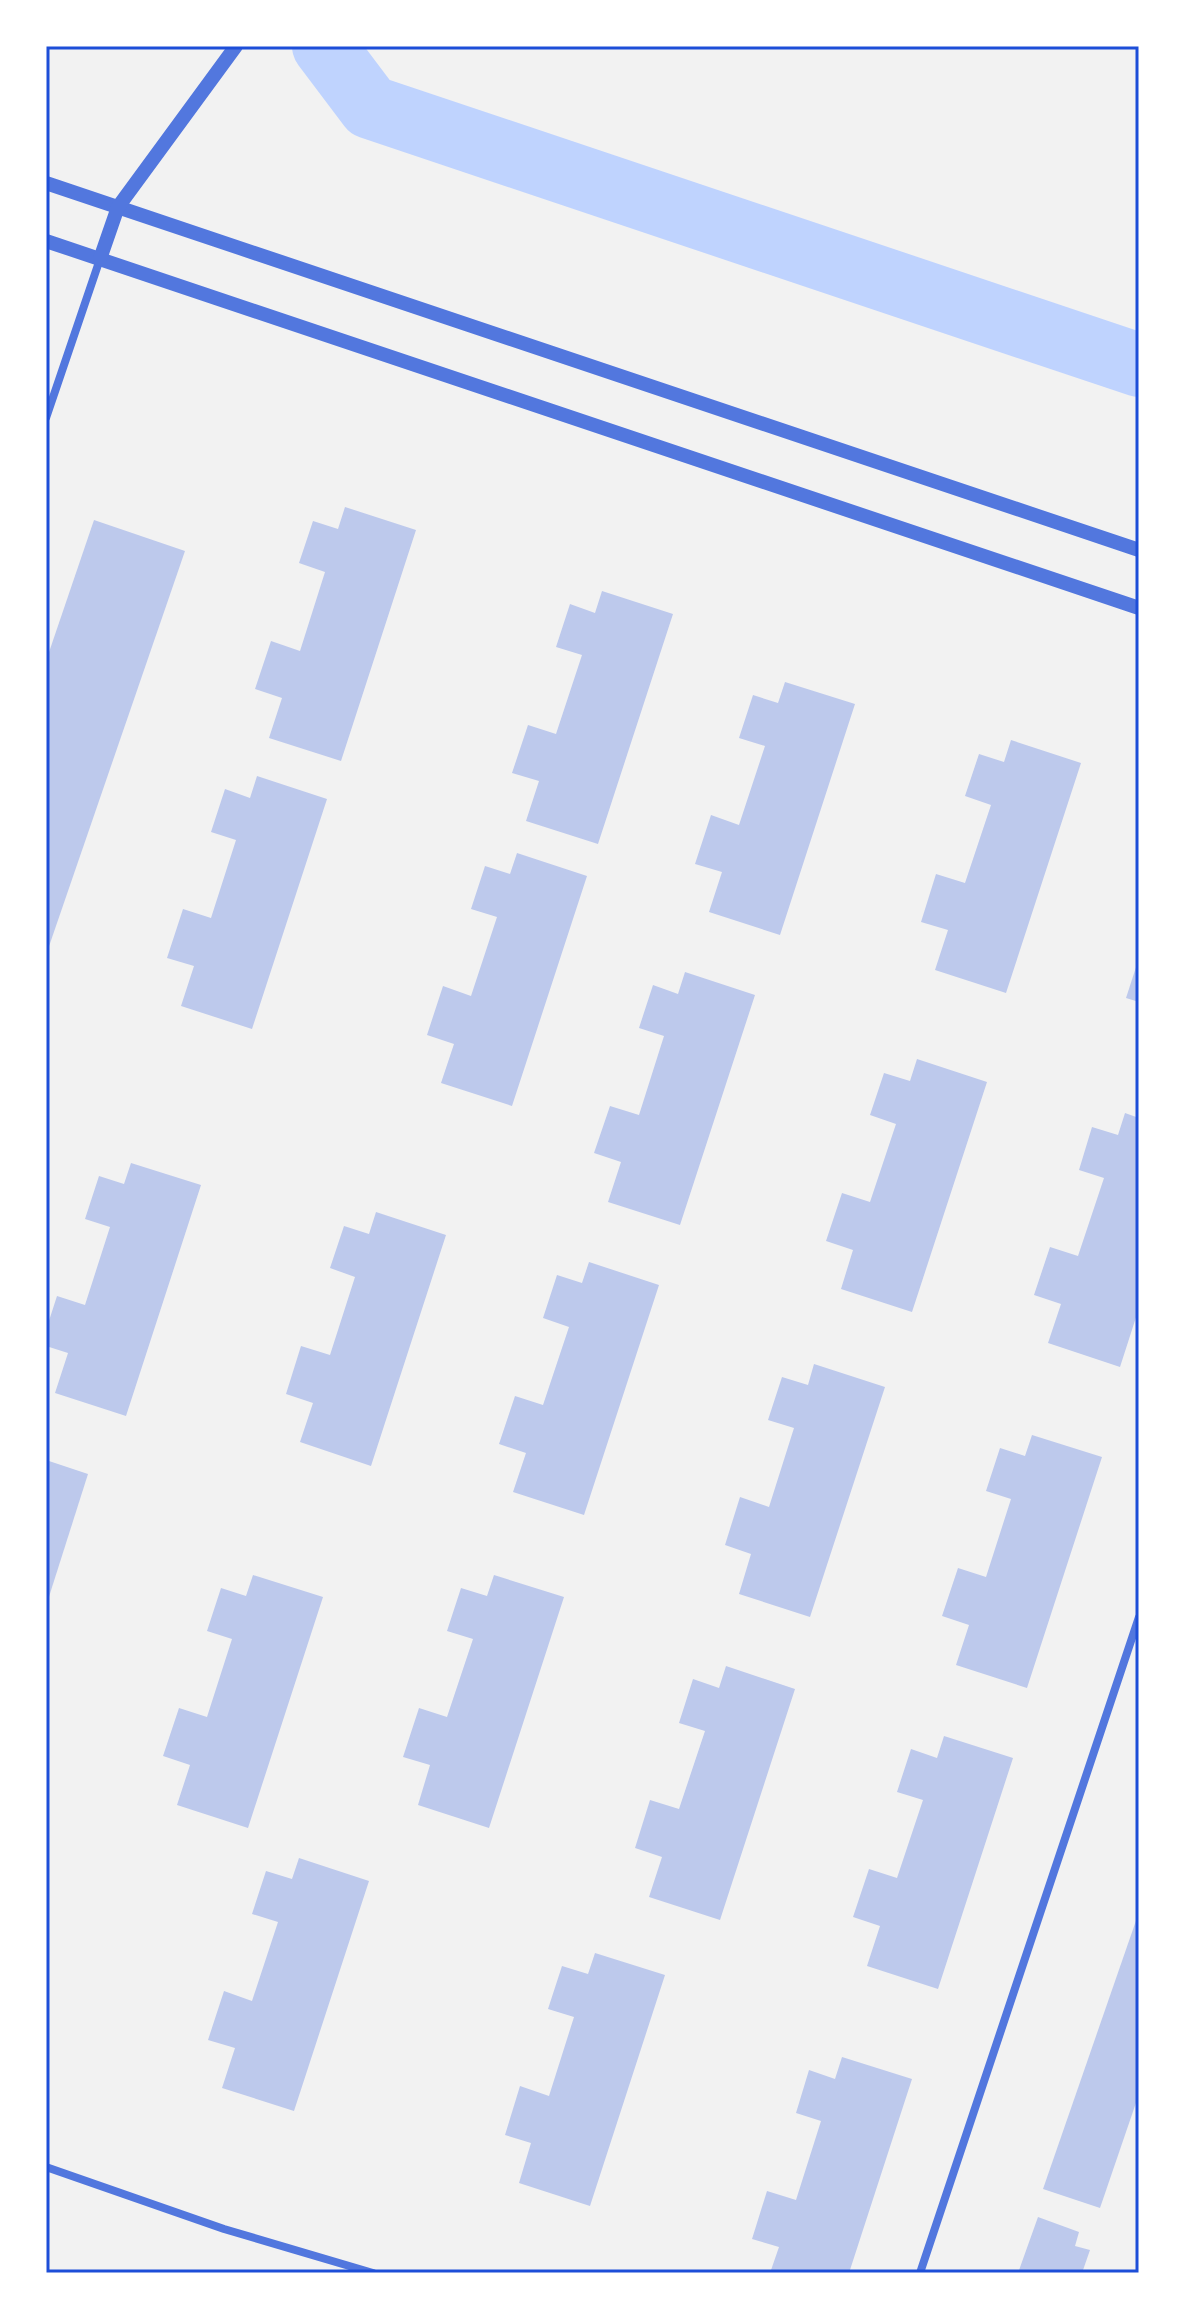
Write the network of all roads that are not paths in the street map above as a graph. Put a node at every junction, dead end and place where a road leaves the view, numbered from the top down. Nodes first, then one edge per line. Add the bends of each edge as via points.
1 (236, 46) edge
2 (46, 183) edge
3 (118, 207) junction
4 (46, 241) edge
5 (100, 259) junction
6 (46, 418) edge
7 (1139, 550) edge
8 (1139, 608) edge
9 (1139, 1617) edge
10 (46, 2167) edge
11 (373, 2273) edge
12 (920, 2273) edge

1 - 3 street
2 - 3 street
3 - 5 street
3 - 7 street
4 - 5 street
5 - 6 street
5 - 8 street
9 - 12 street
10 - 11 street via 224,2229

